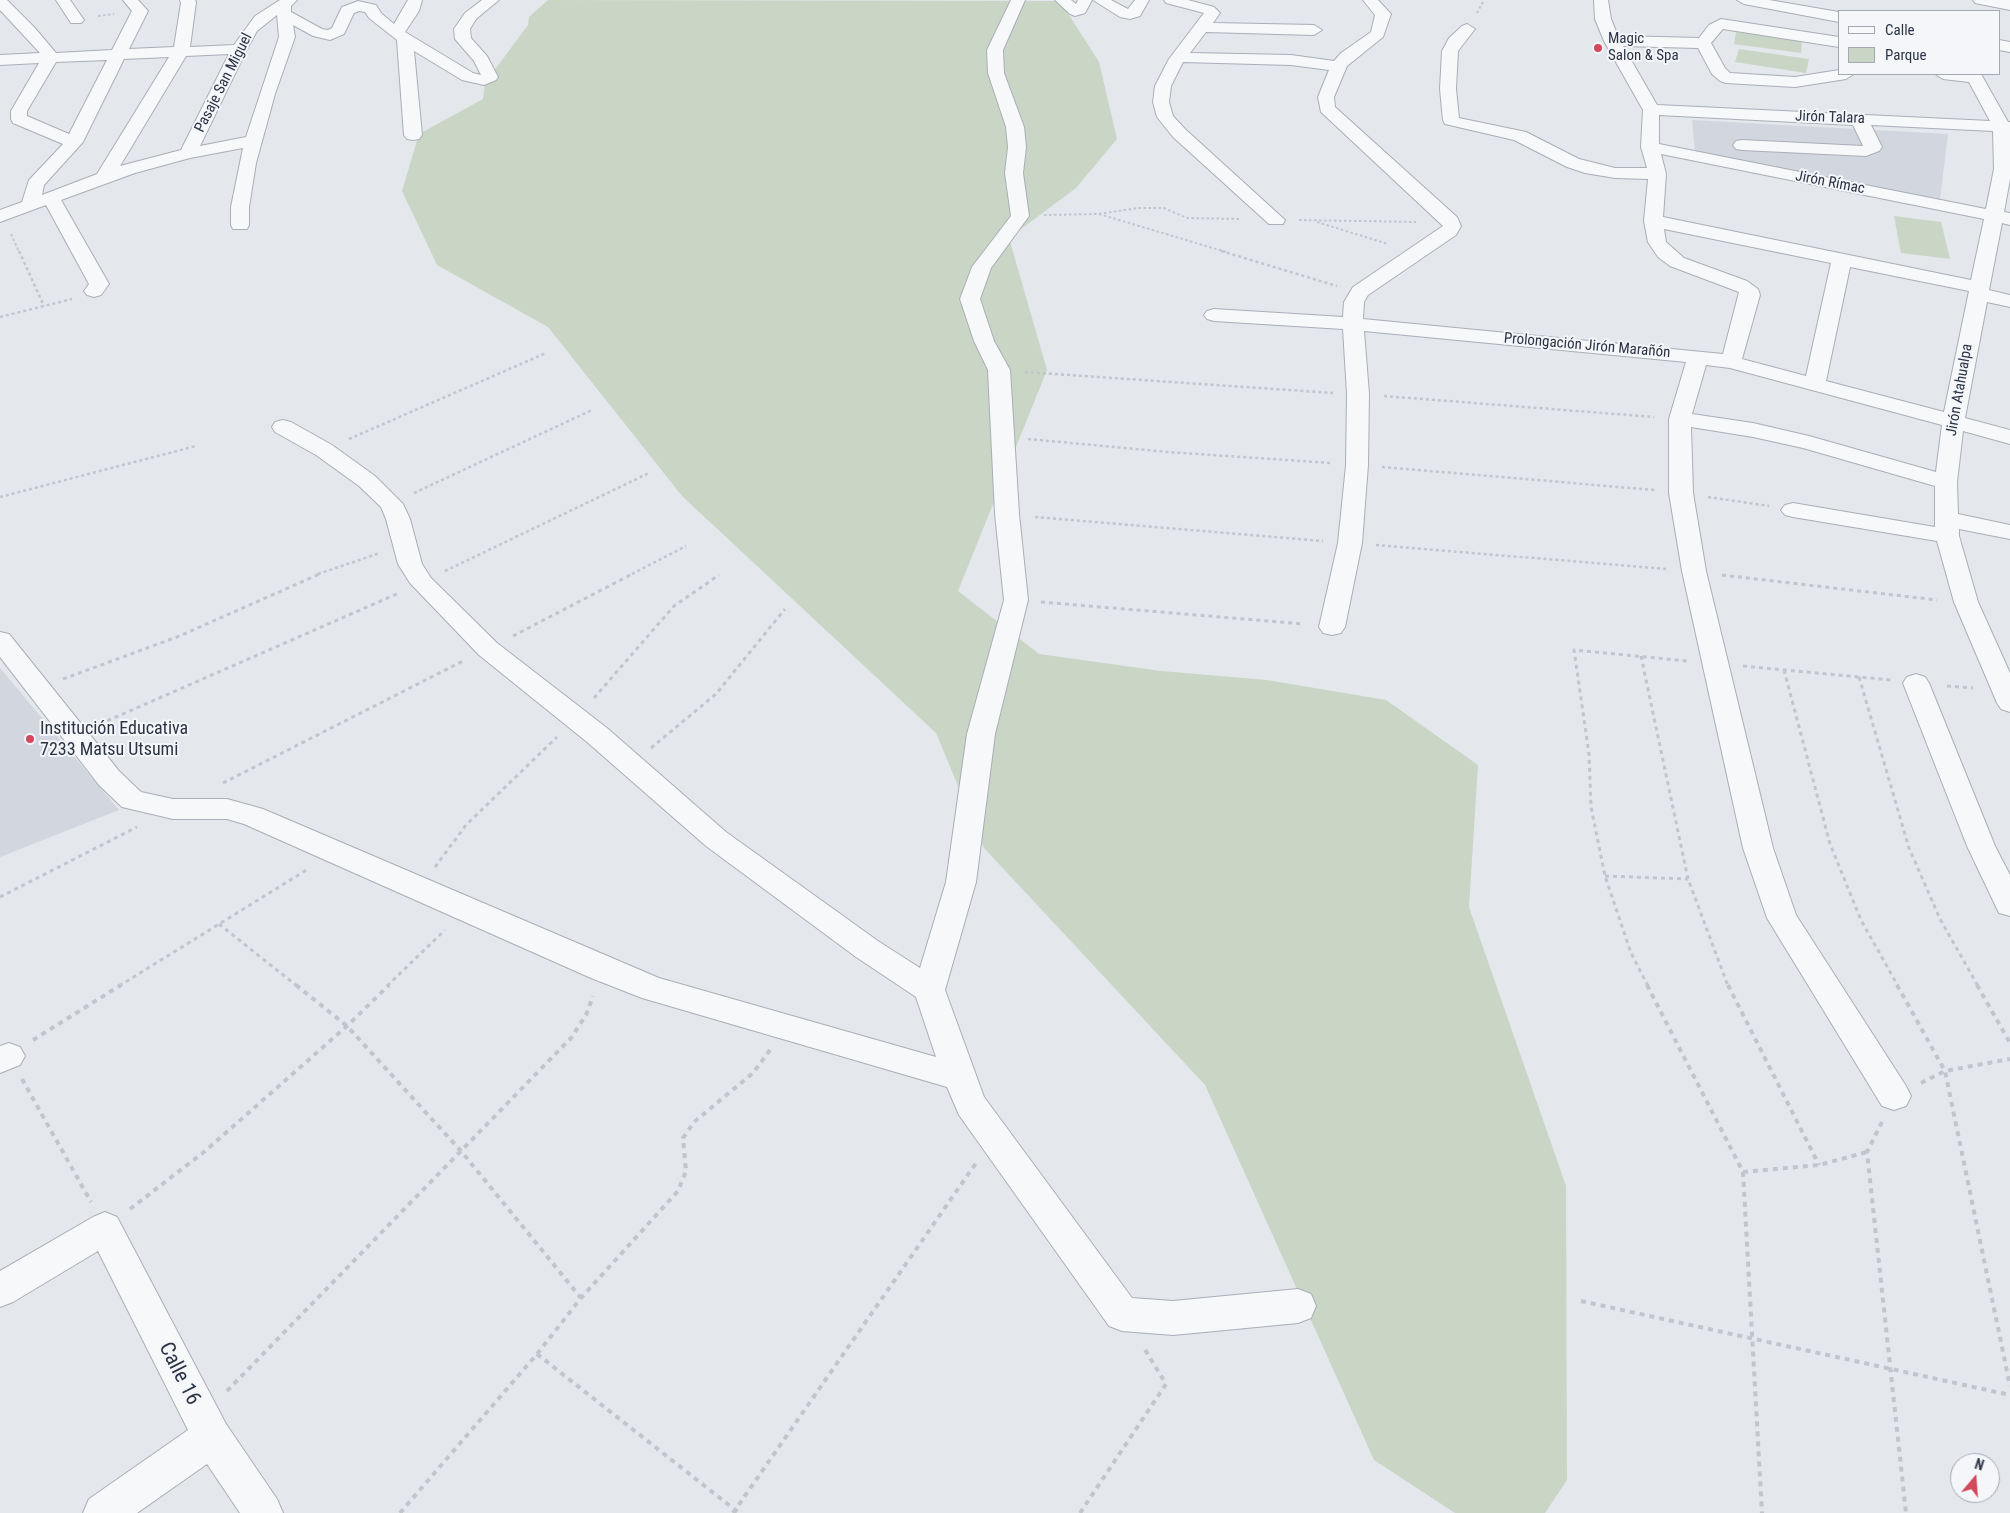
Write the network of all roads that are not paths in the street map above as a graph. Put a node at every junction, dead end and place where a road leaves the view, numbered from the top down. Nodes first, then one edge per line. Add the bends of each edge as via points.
1 (63, 0) edge
2 (130, 0) edge
3 (186, 0) edge
4 (415, 0) edge
5 (503, 0) edge
6 (1018, 0) edge
7 (1062, 0) edge
8 (1085, 0) edge
9 (1100, 0) edge
10 (1142, 0) edge
11 (1171, 0) edge
12 (1370, 0) edge
13 (1601, 0) edge
14 (1744, 0) edge
15 (1980, 0) edge
16 (0, 2) edge
17 (486, 4) edge
18 (2010, 5) edge
19 (286, 7) edge
20 (6, 16) edge
21 (1838, 17) edge
22 (76, 20) dead end
23 (1202, 28) junction
24 (1467, 29) dead end
25 (1314, 30) dead end
26 (400, 36) junction
27 (35, 38) junction
28 (1612, 41) junction
29 (1838, 42) edge
30 (1703, 43) junction
31 (238, 49) junction
32 (182, 52) junction
33 (116, 54) junction
34 (50, 57) junction
35 (1179, 57) junction
36 (0, 60) edge
37 (1339, 66) junction
38 (1840, 75) edge
39 (1958, 75) edge
40 (1974, 76) edge
41 (1651, 110) junction
42 (1858, 119) junction
43 (2005, 126) edge
44 (413, 136) dead end
45 (254, 141) junction
46 (74, 142) junction
47 (1742, 145) dead end
48 (1650, 147) junction
49 (188, 153) junction
50 (2006, 170) edge
51 (1656, 174) junction
52 (104, 178) junction
53 (51, 198) junction
54 (30, 205) junction
55 (2, 215) edge
56 (2002, 218) edge
57 (1276, 220) road end
58 (1653, 221) junction
59 (240, 225) dead end
60 (1842, 259) junction
61 (1979, 290) junction
62 (94, 292) road end
63 (2010, 301) edge
64 (1214, 315) dead end
65 (1353, 324) junction
66 (1698, 356) junction
67 (1731, 362) junction
68 (1814, 384) junction
69 (1680, 419) junction
70 (1953, 420) junction
71 (283, 427) dead end
72 (2010, 437) edge
73 (1946, 482) junction
74 (1793, 510) road end
75 (1946, 528) junction
76 (2010, 532) edge
77 (1332, 627) road end
78 (0, 640) edge
79 (1916, 683) road end
80 (2007, 697) edge
81 (2010, 905) edge
82 (929, 990) junction
83 (958, 1077) junction
84 (1894, 1096) road end
85 (0, 1290) edge
86 (1298, 1306) dead end
87 (206, 1427) junction
88 (103, 1513) edge
89 (263, 1513) edge

1 - 22 street
2 - 33 street via 140,11
3 - 32 street via 189,2
4 - 26 street
5 - 17 street
6 - 82 street via 995,50 996,74 1015,127 1014,173 1020,216 982,268 970,300 984,341 999,370 1007,514 1016,600 981,734 961,882
7 - 8 street via 1075,11 1080,10
9 - 10 street via 1130,14 1135,13
11 - 23 street via 1212,12
12 - 37 street via 1383,14 1378,34 1347,56
13 - 28 street via 1603,19
14 - 21 street
15 - 18 street
16 - 20 street
17 - 26 street via 470,16 462,29 463,39 489,73 490,77 484,80 468,77
19 - 26 street via 318,33 330,35 339,31 347,10 365,6
19 - 31 street, Pasaje San Miguel via 260,19
19 - 45 street via 287,37 266,94
20 - 27 street
23 - 25 street
23 - 35 street
24 - 51 street via 1450,51 1448,89 1451,120 1520,136 1591,169
26 - 44 street
27 - 34 street
27 - 36 street
28 - 30 street
28 - 41 street
29 - 30 street via 1721,24
30 - 38 street via 1718,71 1726,78 1795,82
31 - 32 street
31 - 49 street, Pasaje San Miguel
32 - 33 street
32 - 52 street
33 - 34 street
33 - 46 street
34 - 36 street
34 - 46 street via 19,111 19,119
35 - 37 street via 1291,60
35 - 57 street via 1163,86 1161,102 1165,117
37 - 65 street via 1326,97 1327,108 1452,226 1450,231 1359,293 1354,302
39 - 40 street
40 - 43 street, Jirón Atahualpa
41 - 42 street, Jirón Talara
41 - 48 street
42 - 43 street, Jirón Talara
42 - 47 street via 1872,147 1866,151
43 - 50 street, Jirón Atahualpa
45 - 49 street
45 - 59 street via 247,163
46 - 54 street via 35,184
48 - 51 street
48 - 56 street, Jirón Rímac
49 - 52 street
50 - 56 street, Jirón Atahualpa
51 - 58 street
52 - 53 street
53 - 54 street
53 - 62 street via 99,284
54 - 55 street
56 - 61 street, Jirón Atahualpa
58 - 60 street
58 - 67 street via 1657,242 1677,262 1748,289 1750,295
60 - 61 street
60 - 68 street
61 - 63 street
61 - 70 street, Jirón Atahualpa
64 - 65 street, Prolongación Jirón Marañón
65 - 66 street, Prolongación Jirón Marañón
65 - 77 street via 1358,394 1357,464 1350,543
66 - 67 street, Prolongación Jirón Marañón
66 - 69 street
67 - 68 street, Prolongación Jirón Marañón
68 - 70 street, Prolongación Jirón Marañón
69 - 73 street via 1800,441
69 - 84 street via 1681,493 1694,572 1758,848 1782,918
70 - 72 street, Prolongación Jirón Marañón
70 - 73 street, Jirón Atahualpa
71 - 82 street via 324,450 367,481 391,504 410,564 422,583 488,649 632,764 716,839
73 - 75 street, Jirón Atahualpa
74 - 75 street
75 - 76 street
75 - 80 street, Jirón Atahualpa via 1966,602
78 - 83 street via 109,778 132,800 173,809 227,809 245,814 653,989
79 - 81 street via 1981,846
82 - 83 street
83 - 86 street via 971,1105 993,1138 1122,1314 1173,1318
85 - 87 street, Calle 16 via 105,1228
87 - 88 street
87 - 89 street, Calle 16

